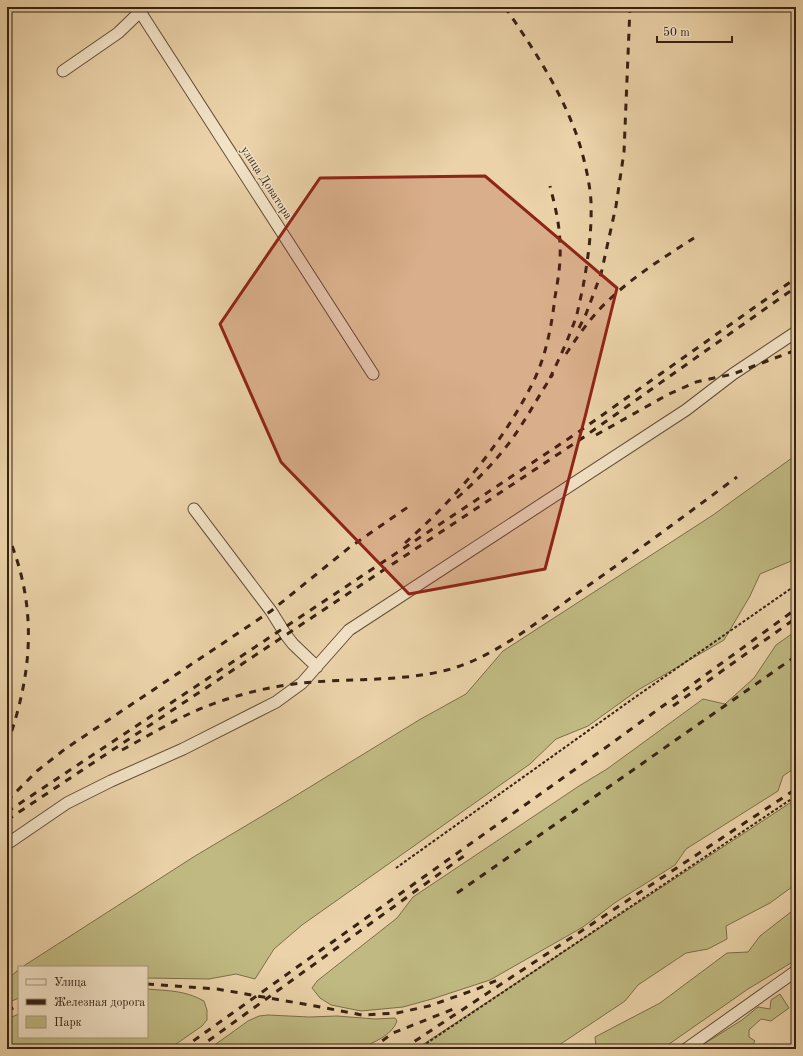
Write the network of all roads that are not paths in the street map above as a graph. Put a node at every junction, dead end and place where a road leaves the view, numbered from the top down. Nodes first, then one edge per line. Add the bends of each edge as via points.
1 (141, 9) edge
2 (62, 71) dead end
3 (796, 332) edge
4 (373, 374) dead end
5 (194, 509) dead end
6 (317, 667) junction
7 (7, 844) edge
8 (796, 971) edge
9 (686, 1049) edge

1 - 2 street via 118,33
1 - 4 street, улица Доватора
3 - 6 street via 733,374 686,410 349,630
5 - 6 street via 293,644
6 - 7 street via 302,683 276,702 67,803
8 - 9 street

